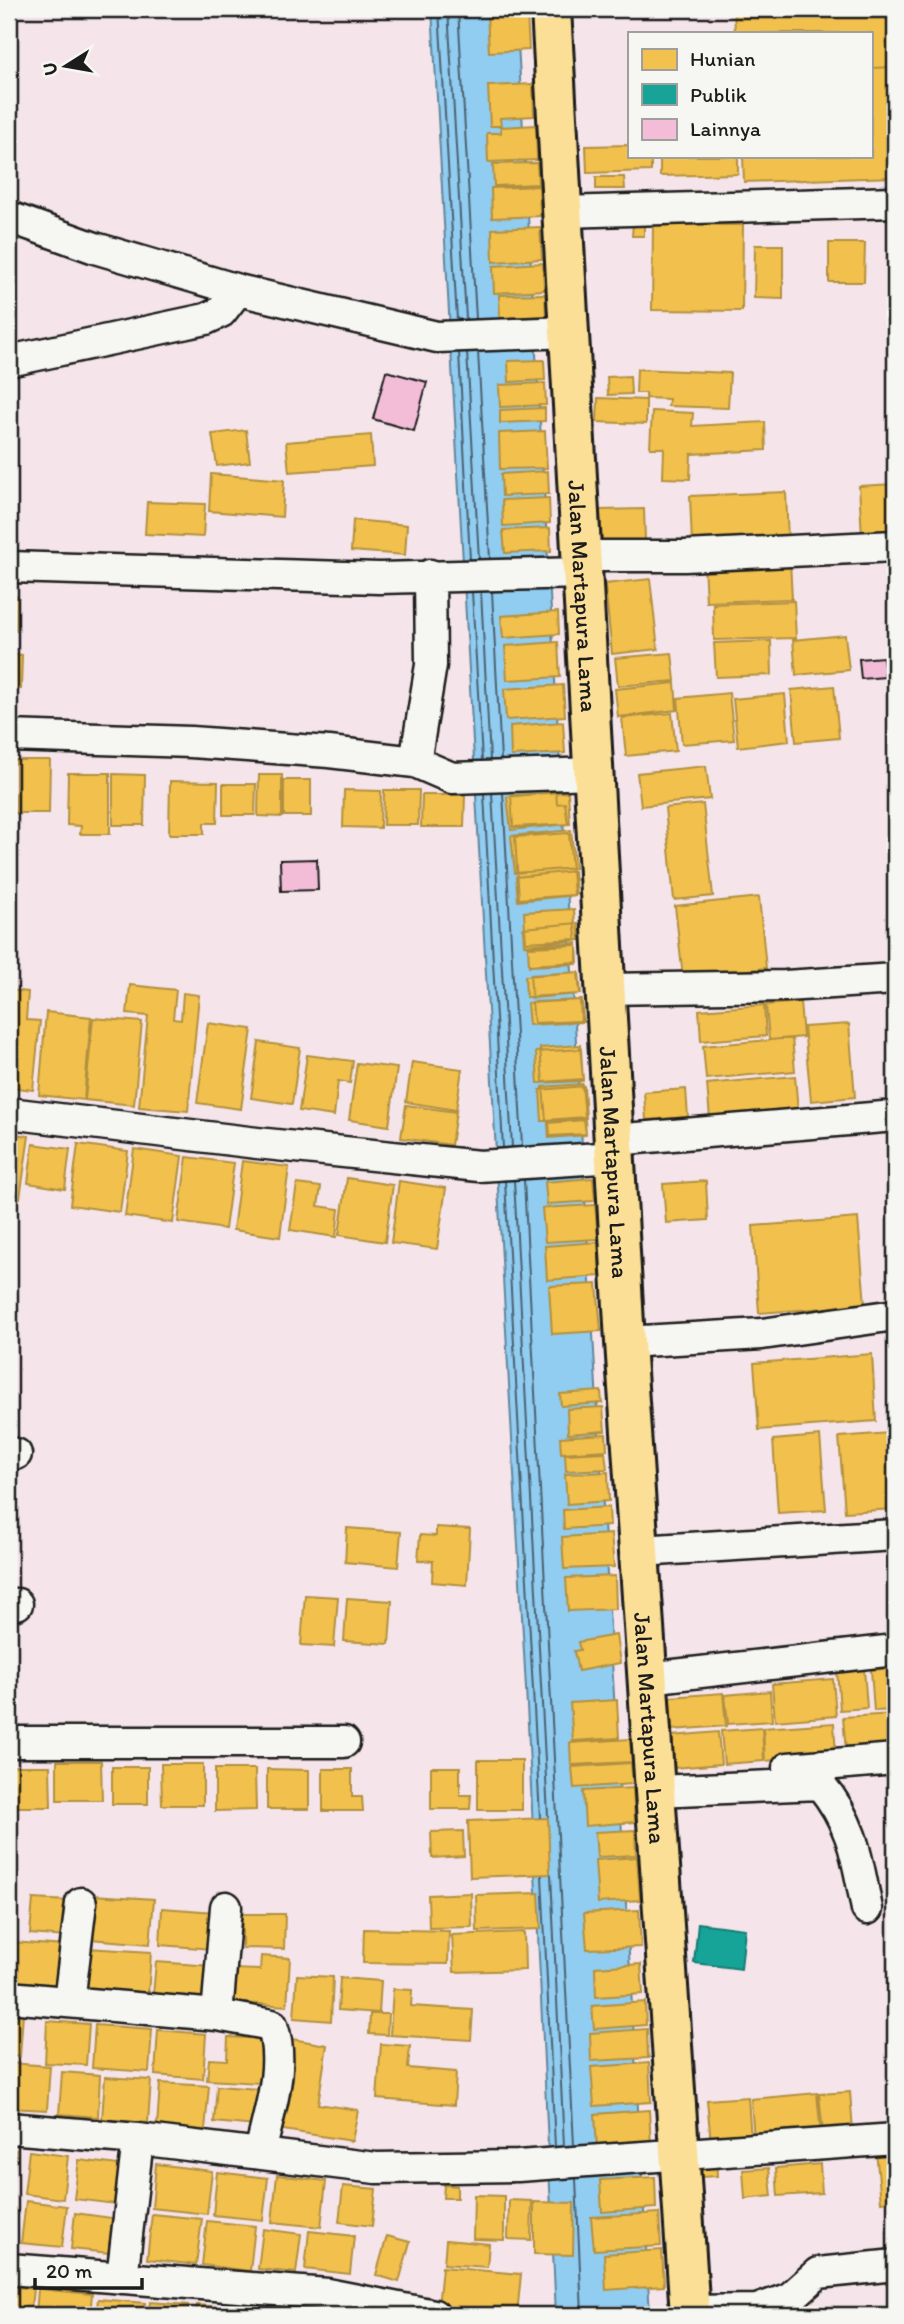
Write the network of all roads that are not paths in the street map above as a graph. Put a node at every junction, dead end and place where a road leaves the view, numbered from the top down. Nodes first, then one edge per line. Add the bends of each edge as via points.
1 (551, 9) edge
2 (895, 202) edge
3 (563, 212) junction
4 (9, 217) edge
5 (238, 290) junction
6 (559, 332) junction
7 (9, 361) edge
8 (895, 546) edge
9 (9, 567) edge
10 (576, 568) junction
11 (438, 575) junction
12 (9, 736) edge
13 (415, 762) junction
14 (584, 774) junction
15 (895, 979) edge
16 (606, 989) junction
17 (9, 1113) edge
18 (895, 1116) edge
19 (609, 1152) junction
20 (895, 1315) edge
21 (625, 1342) junction
22 (895, 1535) edge
23 (640, 1550) junction
24 (895, 1650) edge
25 (648, 1678) junction
26 (9, 1742) edge
27 (344, 1742) dead end
28 (895, 1759) edge
29 (655, 1786) junction
30 (81, 1903) dead end
31 (226, 1907) dead end
32 (867, 1909) dead end
33 (9, 1997) edge
34 (69, 2002) junction
35 (218, 2015) junction
36 (9, 2128) edge
37 (895, 2138) edge
38 (138, 2139) junction
39 (260, 2152) junction
40 (670, 2156) junction
41 (895, 2265) edge
42 (9, 2269) edge
43 (122, 2278) junction
44 (690, 2313) edge
45 (434, 2315) edge

1 - 3 main road, Jalan Martapura Lama
2 - 3 street
3 - 6 main road, Jalan Martapura Lama
4 - 5 street
5 - 6 street via 437,337
5 - 7 street via 220,312 206,318
6 - 10 main road, Jalan Martapura Lama
8 - 10 street via 685,556
9 - 11 street via 379,578
10 - 11 street
10 - 14 main road, Jalan Martapura Lama
11 - 13 street via 431,665
12 - 13 street via 191,742
13 - 14 street via 452,778
14 - 16 main road, Jalan Martapura Lama
15 - 16 street
16 - 19 main road, Jalan Martapura Lama
17 - 19 street via 480,1166
18 - 19 street
19 - 21 main road, Jalan Martapura Lama
20 - 21 street via 762,1334
21 - 23 main road, Jalan Martapura Lama
22 - 23 street
23 - 25 main road, Jalan Martapura Lama
24 - 25 street
25 - 29 main road, Jalan Martapura Lama
26 - 27 street
28 - 29 street
29 - 32 street via 820,1784 841,1809 854,1843
29 - 40 main road, Jalan Martapura Lama
30 - 34 street
31 - 35 street
33 - 34 street
34 - 35 street
35 - 39 street via 272,2025 278,2041 278,2066
36 - 38 street
37 - 40 street
38 - 39 street
38 - 43 street
39 - 40 street via 376,2168 518,2166
40 - 44 main road, Jalan Martapura Lama
41 - 44 street via 818,2273 790,2298 757,2310
42 - 43 street
43 - 45 street via 327,2294

